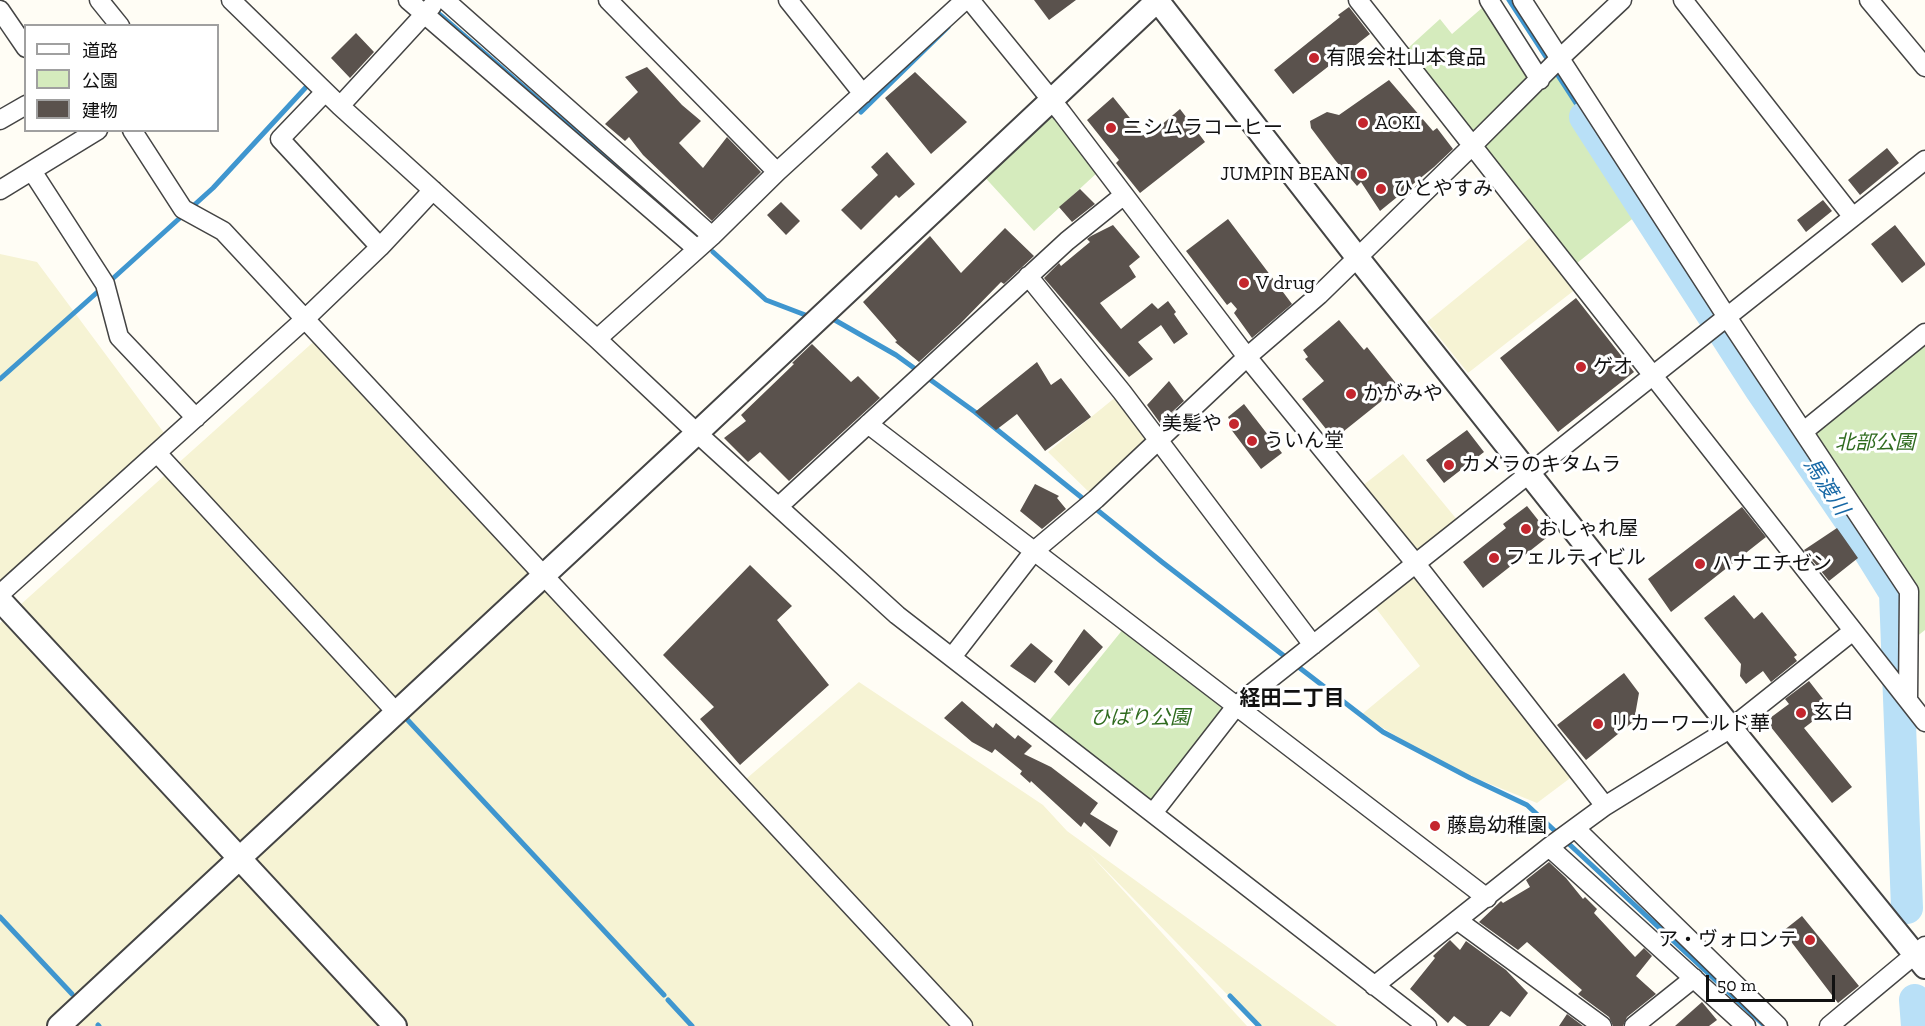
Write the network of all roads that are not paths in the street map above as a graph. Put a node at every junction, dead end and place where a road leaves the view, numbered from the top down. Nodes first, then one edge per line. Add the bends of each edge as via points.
1 (99, 0) edge
2 (231, 0) edge
3 (408, 0) edge
4 (438, 0) edge
5 (445, 0) edge
6 (608, 0) edge
7 (788, 0) edge
8 (965, 0) edge
9 (970, 0) edge
10 (1157, 0) edge
11 (1358, 0) edge
12 (1489, 0) edge
13 (1522, 0) edge
14 (1623, 0) edge
15 (1683, 0) edge
16 (1869, 0) edge
17 (0, 10) edge
18 (425, 15) junction
19 (118, 24) edge
20 (24, 45) edge
21 (1559, 58) junction
22 (1925, 67) edge
23 (1540, 80) junction
24 (325, 92) junction
25 (863, 94) junction
26 (1052, 101) junction
27 (24, 106) edge
28 (340, 106) junction
29 (0, 120) edge
30 (133, 132) edge
31 (88, 133) edge
32 (1473, 146) junction
33 (1925, 160) edge
34 (32, 171) junction
35 (777, 172) junction
36 (2, 184) edge
37 (433, 190) junction
38 (1124, 195) junction
39 (1852, 216) junction
40 (712, 236) junction
41 (380, 247) junction
42 (697, 249) junction
43 (1357, 257) junction
44 (1028, 276) junction
45 (1727, 317) junction
46 (305, 319) junction
47 (1925, 333) edge
48 (597, 339) junction
49 (1247, 357) junction
50 (1653, 375) junction
51 (196, 418) junction
52 (868, 424) junction
53 (1804, 430) junction
54 (697, 433) junction
55 (1158, 440) junction
56 (157, 453) junction
57 (1531, 474) junction
58 (778, 507) junction
59 (1034, 551) junction
60 (1416, 564) junction
61 (543, 574) junction
62 (0, 594) edge
63 (0, 600) edge
64 (1853, 631) junction
65 (1925, 632) edge
66 (1910, 644) junction
67 (1313, 645) junction
68 (952, 657) junction
69 (1908, 700) junction
70 (1237, 705) junction
71 (396, 712) junction
72 (1925, 722) edge
73 (1731, 728) junction
74 (1605, 806) junction
75 (1153, 813) junction
76 (1576, 829) junction
77 (1549, 847) junction
78 (239, 858) junction
79 (1486, 898) junction
80 (1457, 920) junction
81 (1922, 956) edge
82 (1694, 978) junction
83 (1374, 986) junction
84 (59, 1026) edge
85 (395, 1026) edge
86 (963, 1026) edge
87 (1427, 1026) edge
88 (1602, 1026) edge
89 (1634, 1026) edge
90 (1746, 1026) edge
91 (1779, 1026) edge
92 (1829, 1026) edge

1 - 19 street
2 - 24 street
3 - 18 street
4 - 18 street
5 - 40 street
6 - 35 street
7 - 25 street
8 - 25 street
9 - 26 street
10 - 26 street
10 - 43 street
11 - 32 street
12 - 23 street
13 - 21 street
14 - 21 street
15 - 39 street
16 - 22 street
17 - 20 street
18 - 28 street
18 - 42 street
21 - 23 street
21 - 45 street
23 - 32 street
24 - 28 street
24 - 41 street via 280,139
25 - 35 street
26 - 38 street
26 - 54 street
27 - 29 street
28 - 37 street
30 - 46 street via 183,209 223,231
31 - 34 street
32 - 43 street
32 - 50 street
33 - 39 street
34 - 36 street
34 - 51 street via 105,284 119,337
35 - 40 street
37 - 41 street
37 - 48 street
38 - 44 street
38 - 49 street
39 - 45 street
40 - 42 street
41 - 46 street
42 - 48 street
43 - 49 street
43 - 57 street
44 - 52 street
44 - 55 street
45 - 50 street
45 - 53 street
46 - 51 street
46 - 61 street
47 - 53 street
48 - 54 street
49 - 55 street
49 - 60 street
50 - 57 street
50 - 64 street
51 - 56 street
52 - 58 street
52 - 59 street
53 - 66 street via 1909,591
54 - 58 street
54 - 61 street
55 - 59 street
55 - 67 street
56 - 62 street
56 - 71 street
57 - 60 street
57 - 73 street
58 - 68 street via 897,615
59 - 68 street
59 - 70 street
60 - 67 street
60 - 74 street
61 - 71 street
61 - 86 street
63 - 78 street
64 - 69 street
64 - 73 street
65 - 66 street
66 - 69 street
67 - 70 street
68 - 75 street
69 - 72 street
70 - 75 street
70 - 79 street
71 - 78 street
73 - 74 street
73 - 81 street
74 - 76 street
75 - 83 street
76 - 77 street
76 - 91 street
77 - 79 street
77 - 82 street
78 - 84 street
78 - 85 street
79 - 80 street
80 - 83 street
80 - 88 street
81 - 92 street
82 - 89 street
82 - 90 street
83 - 87 street

